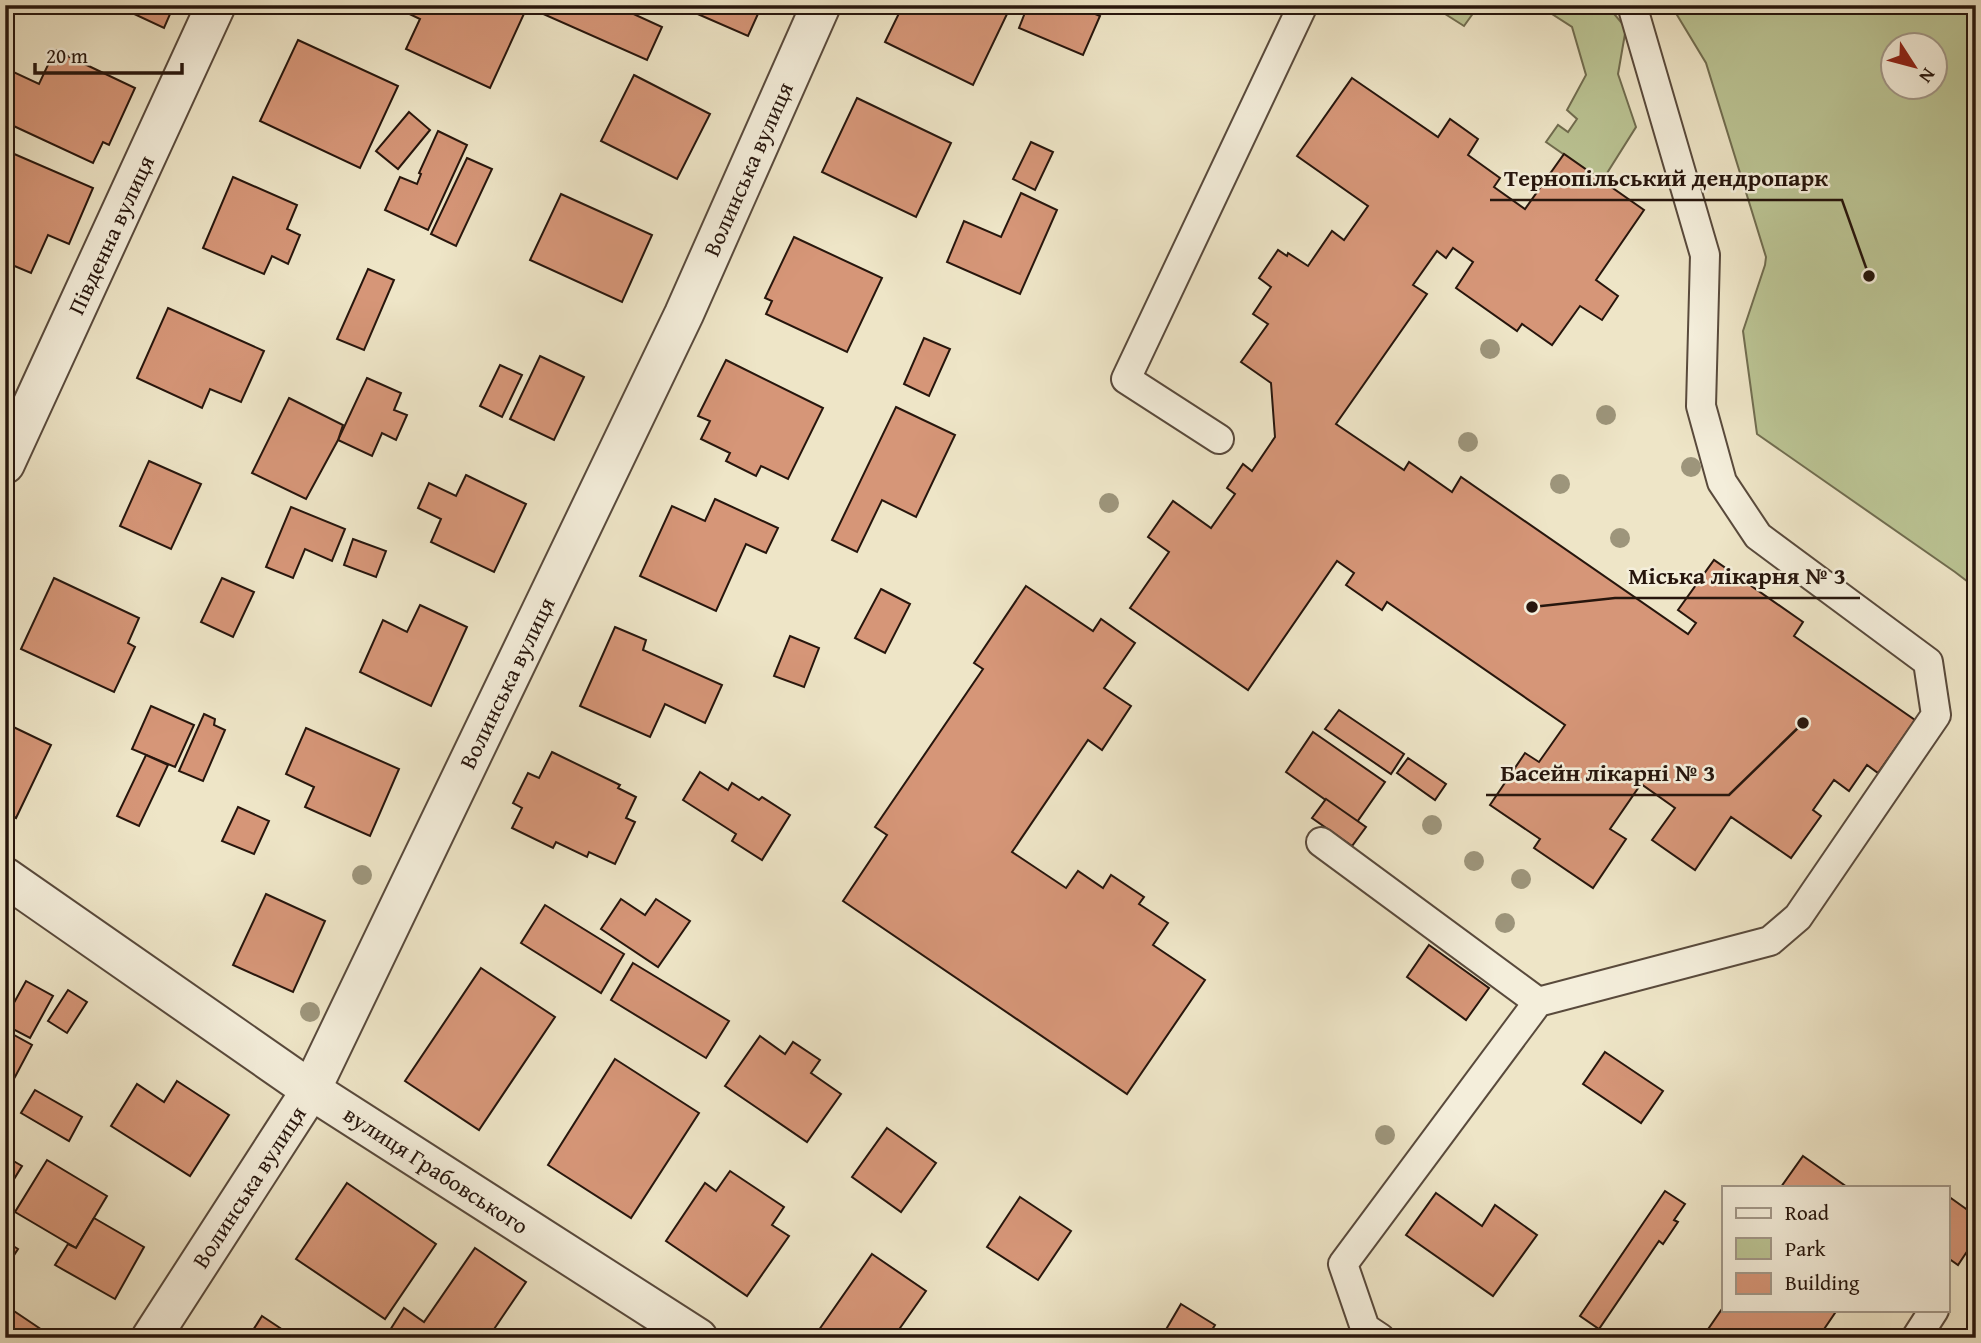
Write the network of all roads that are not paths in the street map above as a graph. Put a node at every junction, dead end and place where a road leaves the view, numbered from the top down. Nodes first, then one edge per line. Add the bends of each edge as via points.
1 (216, 5) edge
2 (821, 5) edge
3 (1303, 5) edge
4 (1632, 5) edge
5 (1219, 439) dead end
6 (5, 464) edge
7 (1321, 842) dead end
8 (5, 877) edge
9 (1538, 1002) junction
10 (311, 1090) junction
11 (1933, 1312) edge
12 (152, 1338) edge
13 (698, 1338) edge
14 (1380, 1338) edge
15 (1916, 1338) edge

1 - 6 street, Південна вулиця
2 - 10 street, Волинська вулиця via 684,314
3 - 5 lane via 1126,379
4 - 9 lane via 1705,255 1701,405 1723,482 1758,536 1928,662 1936,715 1798,916 1770,941
7 - 9 lane
8 - 10 street, вулиця Грабовського
9 - 14 lane via 1343,1264 1365,1328
10 - 12 street, Волинська вулиця
10 - 13 street, вулиця Грабовського
11 - 15 lane

